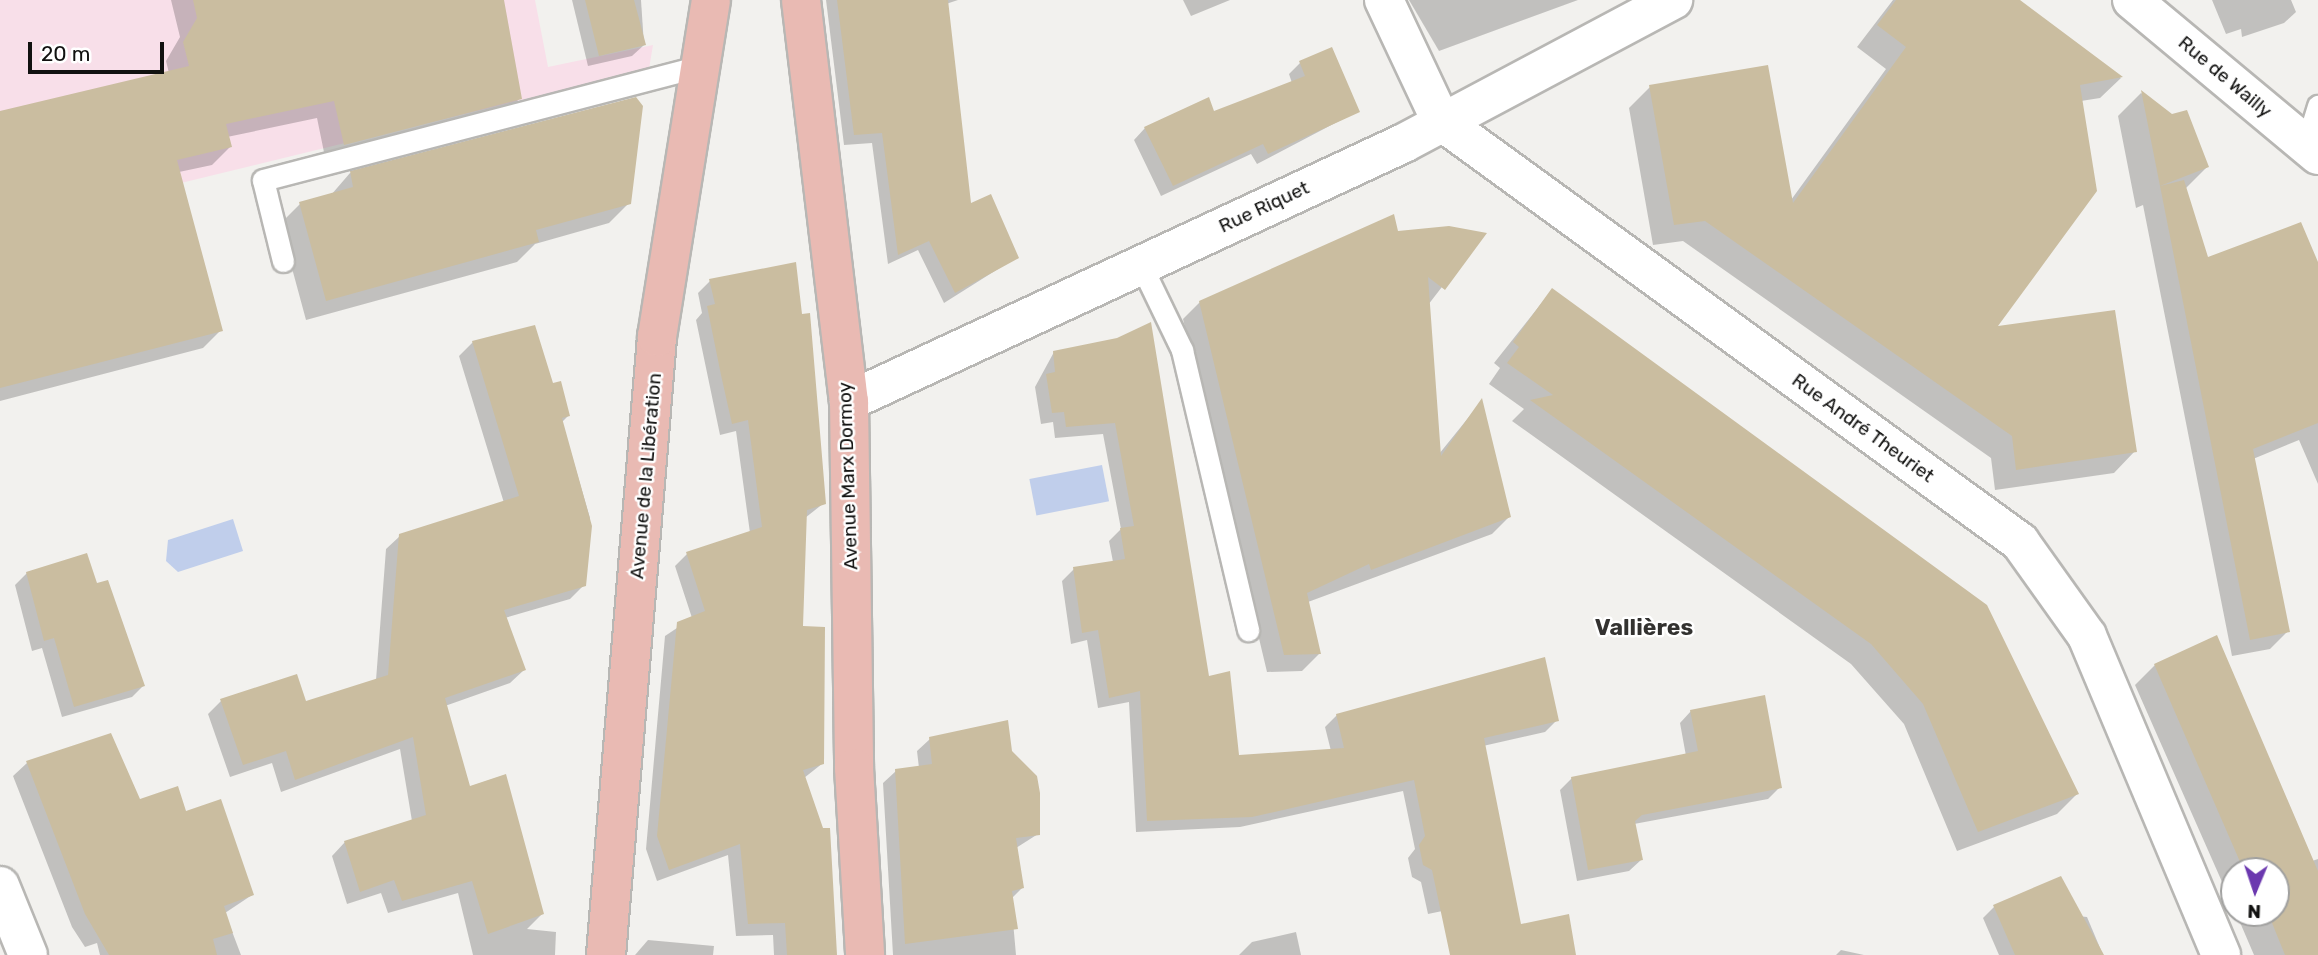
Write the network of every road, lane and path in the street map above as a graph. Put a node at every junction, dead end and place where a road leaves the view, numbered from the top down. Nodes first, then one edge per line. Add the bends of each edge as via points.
1 (711, 0) edge
2 (801, 0) edge
3 (1384, 0) edge
4 (1673, 0) edge
5 (2132, 0) edge
6 (698, 67) junction
7 (2318, 106) edge
8 (1441, 121) junction
9 (2312, 150) edge
10 (283, 261) dead end
11 (1140, 263) junction
12 (849, 401) junction
13 (1248, 630) dead end
14 (0, 886) edge
15 (28, 955) edge
16 (606, 955) edge
17 (865, 955) edge
18 (2221, 955) edge

1 - 6 main road, Avenue de la Libération
2 - 12 main road, Avenue Marx Dormoy
3 - 8 street, Rue André Theuriet
4 - 8 street, Rue Riquet
5 - 9 street, Rue de Wailly
6 - 10 lane via 263,180
6 - 16 main road, Avenue de la Libération via 657,337
7 - 9 lane
8 - 11 street, Rue Riquet
8 - 18 street, Rue André Theuriet via 2020,542 2087,636
11 - 12 street, Rue Riquet
11 - 13 lane via 1182,351
12 - 17 main road, Avenue Marx Dormoy via 854,768
14 - 15 street

